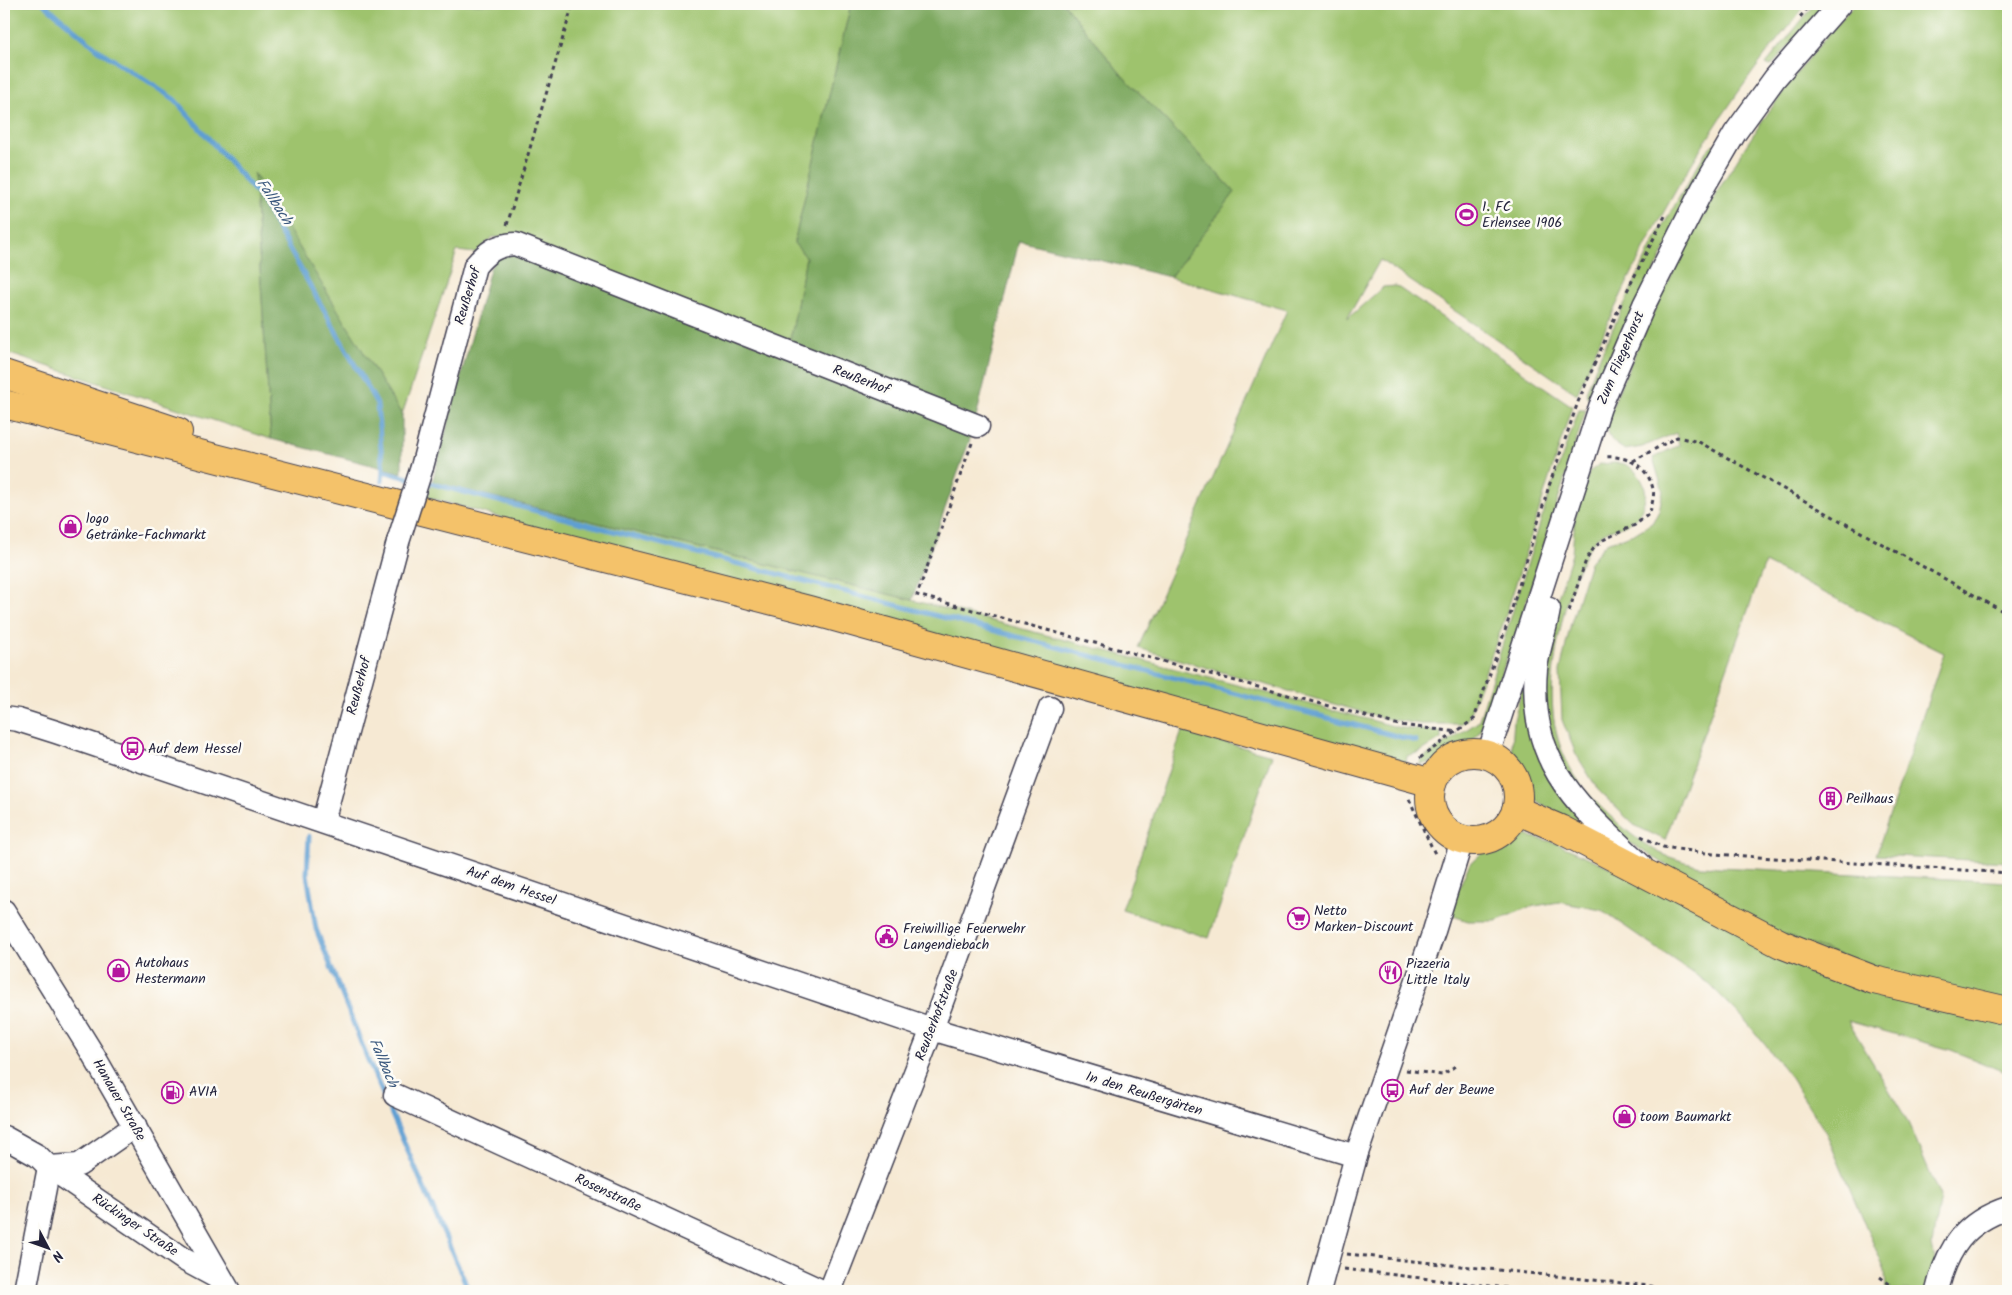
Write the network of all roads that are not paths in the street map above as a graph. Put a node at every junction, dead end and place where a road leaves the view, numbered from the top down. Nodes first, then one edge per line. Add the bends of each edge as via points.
1 (1840, 4) edge
2 (4, 374) edge
3 (4, 404) edge
4 (978, 426) road end
5 (365, 496) junction
6 (1560, 528) junction
7 (1050, 708) dead end
8 (4, 718) edge
9 (1488, 755) junction
10 (1422, 780) junction
11 (1516, 810) junction
12 (323, 822) junction
13 (1462, 840) junction
14 (1655, 878) junction
15 (4, 911) edge
16 (2008, 1011) edge
17 (932, 1030) junction
18 (395, 1095) dead end
19 (135, 1126) junction
20 (4, 1137) edge
21 (1356, 1156) junction
22 (49, 1167) junction
23 (2008, 1208) edge
24 (226, 1286) edge
25 (25, 1291) edge
26 (822, 1291) edge
27 (830, 1291) edge
28 (1319, 1291) edge
29 (1937, 1291) edge

1 - 6 street, Zum Fliegerhorst via 1775,78 1702,188 1621,356 1600,407
2 - 5 main road
3 - 5 main road
4 - 12 street, Reußerhof, bridge via 516,244 501,245 487,252 475,266
5 - 10 main road via 808,610
6 - 9 street, Zum Fliegerhorst
6 - 14 street via 1548,616 1536,669 1538,724 1553,770 1580,807
7 - 17 street, Reußerhofstraße
8 - 12 street, Auf dem Hessel via 47,729
9 - 10 main road via 1475,753 1455,758
9 - 11 main road via 1506,766 1516,783 1519,797
10 - 13 main road via 1436,817 1449,833
11 - 13 main road via 1510,823 1489,839
11 - 14 main road via 1560,828
12 - 17 street, Auf dem Hessel
13 - 21 street
14 - 16 main road via 1781,944 1874,980
15 - 19 street, Hanauer Straße
17 - 21 street, In den Reußergärten
17 - 27 street, Reußerhofstraße
18 - 26 street, Rosenstraße
19 - 22 street via 79,1165
19 - 24 street, Hanauer Straße
20 - 22 street, Rückinger Straße via 38,1156
21 - 28 street
22 - 24 street, Rückinger Straße
22 - 25 street
23 - 29 street via 1993,1213 1961,1236 1943,1267

